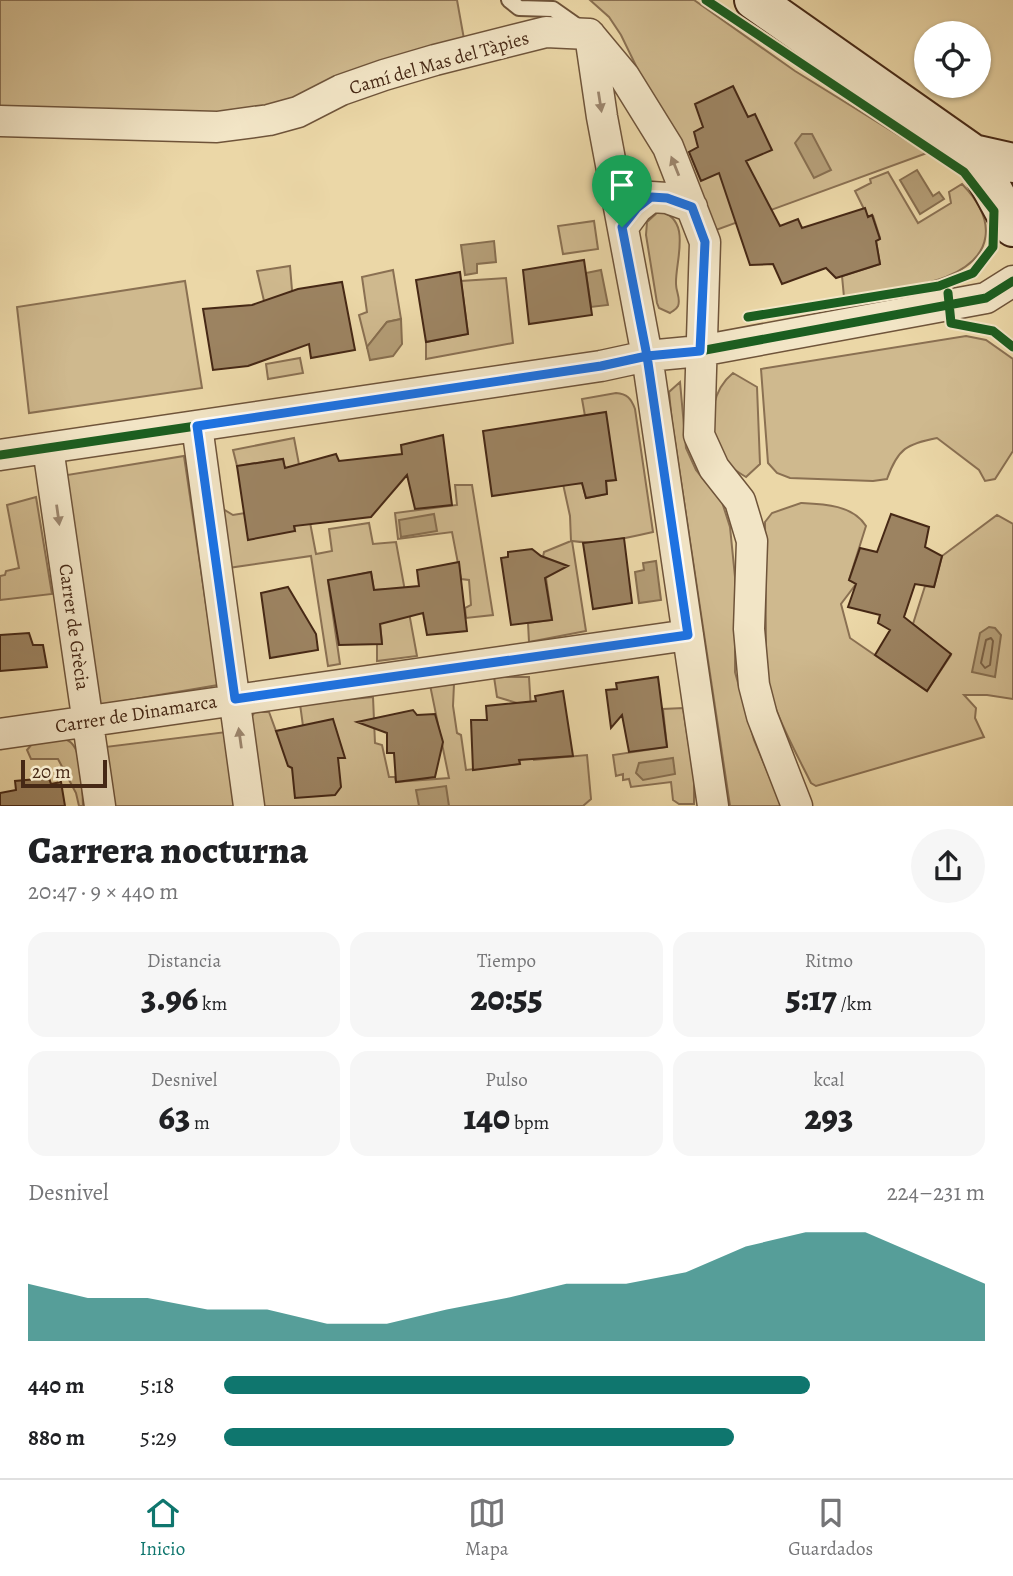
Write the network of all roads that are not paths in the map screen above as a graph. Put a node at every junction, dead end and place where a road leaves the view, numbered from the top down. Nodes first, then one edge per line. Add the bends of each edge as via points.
1 (509, 0) edge
2 (754, 0) edge
3 (589, 34) junction
4 (0, 121) edge
5 (974, 154) junction
6 (1013, 163) edge
7 (692, 207) junction
8 (622, 227) junction
9 (1013, 227) edge
10 (1013, 281) edge
11 (1000, 301) edge
12 (700, 351) junction
13 (647, 356) junction
14 (197, 426) junction
15 (48, 448) junction
16 (0, 455) edge
17 (688, 635) junction
18 (235, 699) junction
19 (88, 721) junction
20 (0, 734) edge
21 (100, 806) edge
22 (249, 806) edge
23 (713, 806) edge
24 (797, 806) edge

1 - 3 lane via 519,8 553,9
2 - 5 main road
3 - 4 street, Camí del Mas del Tàpies via 546,32 435,60 341,90 298,112 268,120 217,127
7 -> 3 street via 668,147 624,76
3 -> 8 street
5 - 6 main road
5 - 9 main road
7 - 8 street via 651,197
7 - 12 street via 705,242
8 - 13 street
10 - 11 street
11 - 12 street
12 - 13 street
12 - 24 street via 699,435 714,468 740,501 752,541 749,629 754,684
13 - 14 street
13 - 17 street
14 - 15 street
14 - 18 street
15 - 16 street
15 -> 19 street, Carrer de Grècia
17 - 18 street, Carrer de Dinamarca
17 - 23 street
18 - 19 street, Carrer de Dinamarca
22 -> 18 street
19 - 20 street, Carrer de Dinamarca
19 - 21 street, Carrer de Grècia

